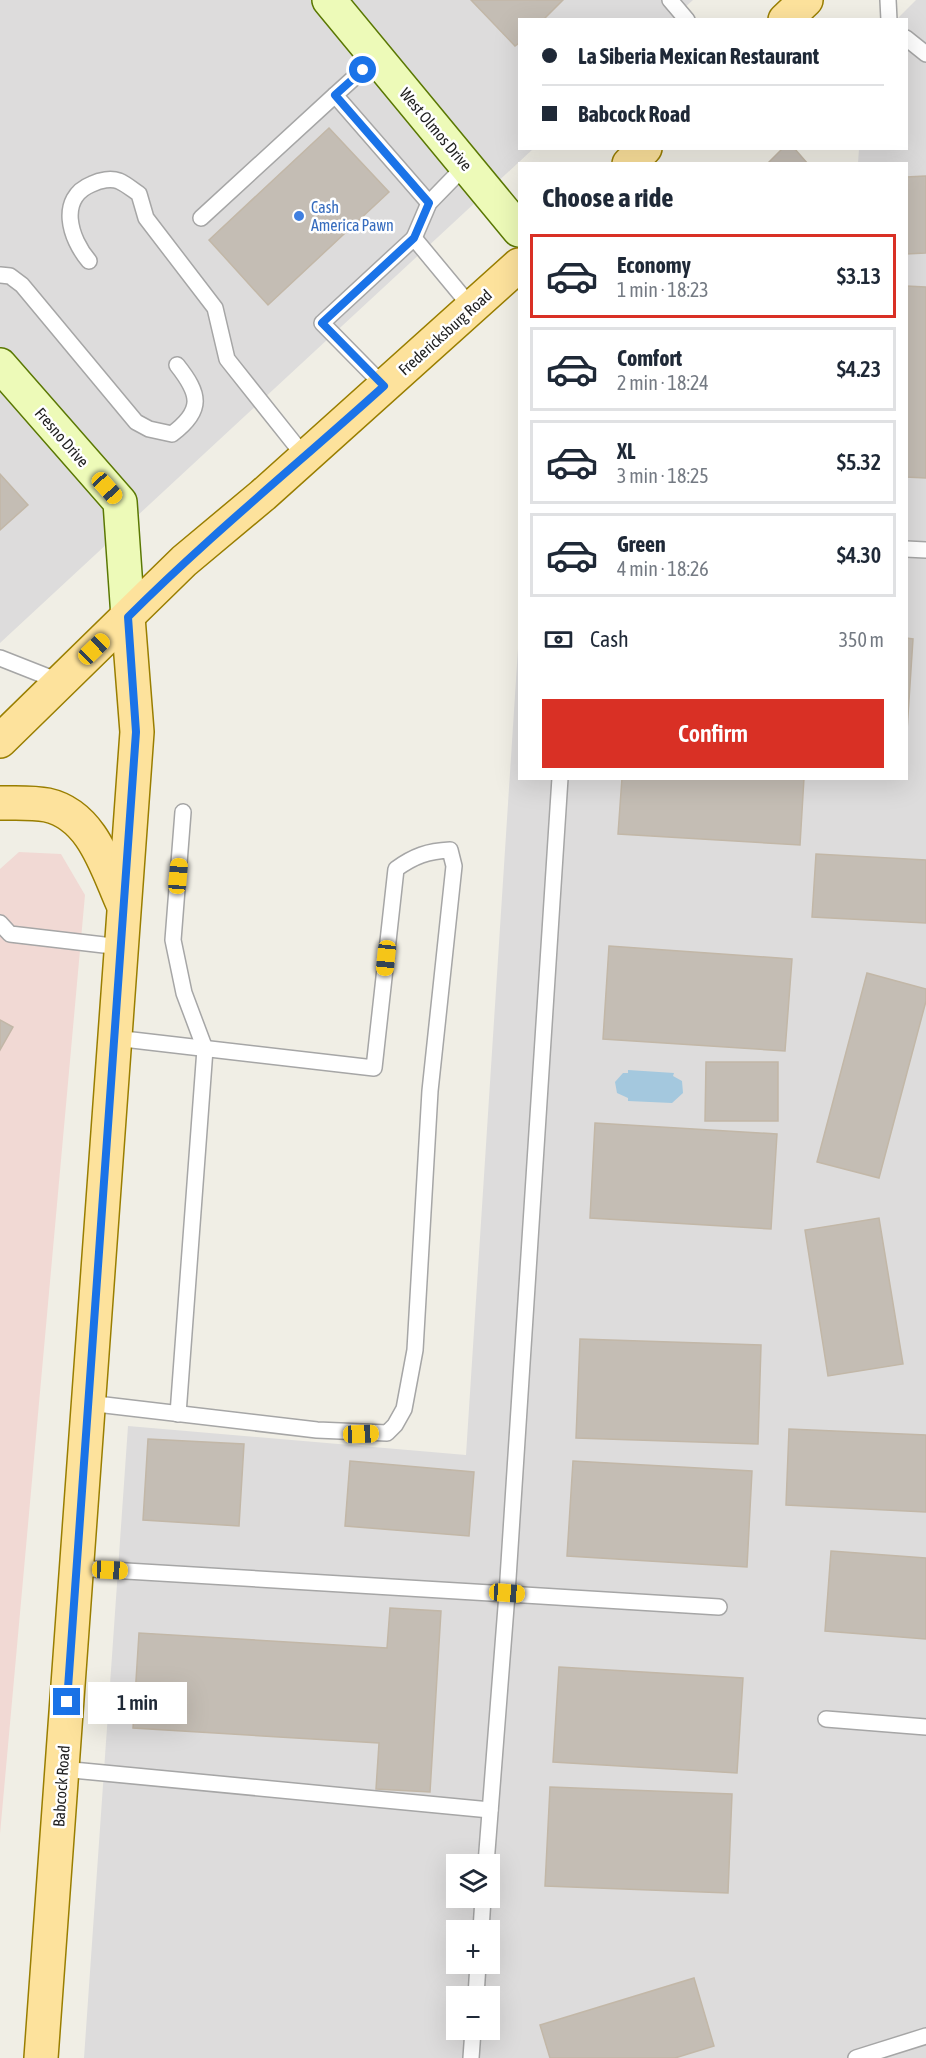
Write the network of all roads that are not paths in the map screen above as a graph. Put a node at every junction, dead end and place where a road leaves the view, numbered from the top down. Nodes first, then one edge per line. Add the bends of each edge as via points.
1 (329, 0) edge
2 (670, 0) edge
3 (806, 0) edge
4 (888, 0) edge
5 (685, 18) edge
6 (787, 18) edge
7 (889, 18) edge
8 (908, 40) edge
9 (926, 54) edge
10 (377, 57) junction
11 (335, 95) junction
12 (643, 150) edge
13 (631, 162) edge
14 (466, 165) junction
15 (429, 203) junction
16 (201, 218) dead end
17 (518, 229) edge
18 (414, 238) junction
19 (89, 261) dead end
20 (518, 266) edge
21 (0, 275) edge
22 (472, 308) junction
23 (0, 365) edge
24 (177, 365) dead end
25 (384, 386) junction
26 (305, 457) junction
27 (908, 549) edge
28 (926, 550) edge
29 (128, 617) junction
30 (0, 658) edge
31 (61, 682) junction
32 (0, 741) edge
33 (560, 780) edge
34 (0, 803) edge
35 (183, 812) dead end
36 (124, 908) junction
37 (3, 931) edge
38 (121, 947) junction
39 (115, 1038) junction
40 (205, 1049) junction
41 (88, 1403) junction
42 (178, 1414) junction
43 (76, 1568) junction
44 (507, 1593) junction
45 (719, 1607) dead end
46 (826, 1719) dead end
47 (926, 1727) edge
48 (62, 1769) junction
49 (490, 1810) junction
50 (487, 1854) edge
51 (926, 2036) edge
52 (472, 2040) edge
53 (41, 2058) edge
54 (471, 2058) edge
55 (856, 2058) edge

1 - 10 main road, West Olmos Drive
2 - 5 lane
3 - 6 main road
4 - 7 lane
8 - 9 lane
10 - 11 lane
10 - 14 main road, West Olmos Drive
11 - 15 lane
11 - 16 lane
12 - 13 main road
14 - 15 lane
14 - 17 main road, West Olmos Drive
15 - 18 lane
18 - 22 lane
18 - 25 lane via 322,323
19 - 26 lane via 77,247 70,229 72,200 83,187 100,180 118,181 139,194 146,218 215,308 228,359
20 - 22 main road, Fredericksburg Road
21 - 24 lane via 10,276 22,285 136,422 149,429 172,434 194,411 195,391
22 - 25 main road, Fredericksburg Road
23 - 29 main road, Fresno Drive via 120,502
25 - 26 main road, Fredericksburg Road
26 - 29 main road, Fredericksburg Road via 184,561
27 - 28 lane
29 - 31 main road, Fredericksburg Road
29 - 36 main road, Babcock Road via 136,732
30 - 31 lane
31 - 32 main road, Fredericksburg Road
33 - 44 lane
34 - 36 main road via 48,805 76,819 95,840
35 - 40 lane via 173,940 184,993
36 - 38 main road, Babcock Road
37 - 38 lane
38 - 39 main road, Babcock Road
39 - 40 lane
39 - 41 main road, Babcock Road
40 - 42 lane
40 - 42 lane via 374,1068 396,869 413,856 450,850 454,866 430,1091 415,1350 404,1409 387,1433 361,1434
41 - 42 lane
41 - 43 main road, Babcock Road
43 - 44 lane
43 - 48 main road, Babcock Road
44 - 45 lane
44 - 49 lane
46 - 47 lane
48 - 49 lane
48 - 53 main road, Babcock Road
49 - 50 lane
51 - 55 lane
52 - 54 lane

